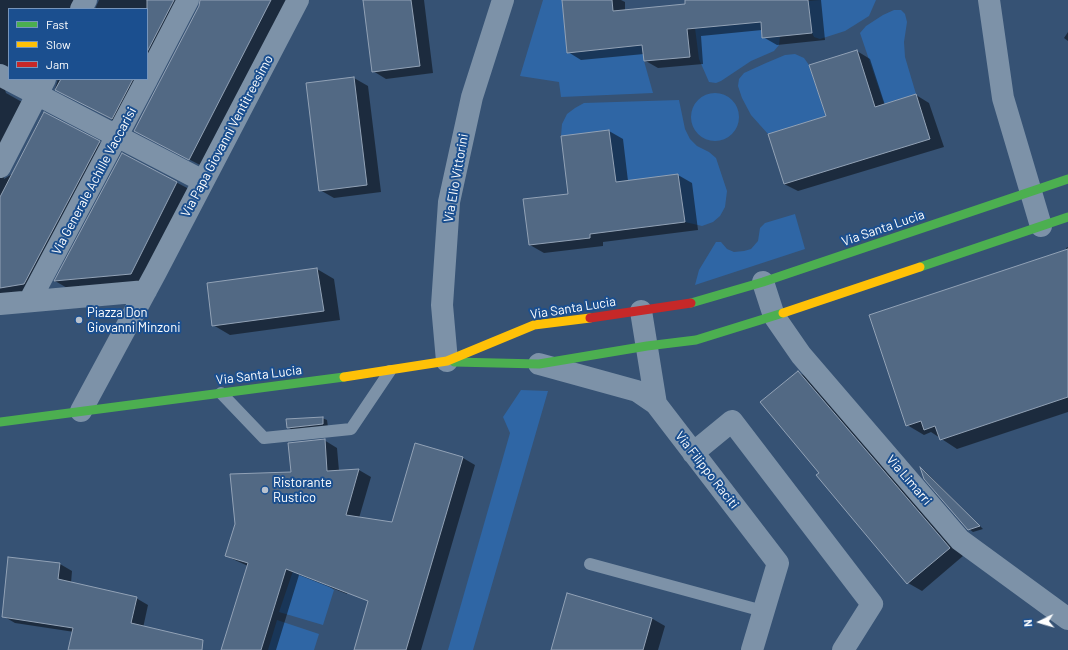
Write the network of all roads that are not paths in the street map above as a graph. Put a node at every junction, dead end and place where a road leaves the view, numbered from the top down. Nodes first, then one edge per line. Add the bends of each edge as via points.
1 (188, 0) edge
2 (298, 0) edge
3 (503, 0) edge
4 (989, 0) edge
5 (148, 77) edge
6 (15, 80) edge
7 (146, 80) edge
8 (42, 87) edge
9 (117, 136) junction
10 (0, 166) edge
11 (1068, 179) edge
12 (203, 181) junction
13 (1031, 191) junction
14 (1068, 217) edge
15 (1041, 226) junction
16 (763, 282) junction
17 (146, 291) junction
18 (35, 292) junction
19 (0, 304) edge
20 (641, 311) junction
21 (774, 316) junction
22 (646, 346) junction
23 (446, 361) junction
24 (539, 364) junction
25 (390, 371) junction
26 (221, 393) junction
27 (656, 404) junction
28 (81, 411) junction
29 (0, 422) edge
30 (693, 453) junction
31 (590, 564) dead end
32 (763, 612) junction
33 (1068, 619) edge
34 (752, 650) edge
35 (843, 650) edge

1 - 5 street, Via Generale Achille Vaccarisi
2 - 12 street, Via Papa Giovanni Ventitreesimo
3 - 23 street, Via Elio Vittorini via 472,97 450,202 442,305
4 - 13 street via 1003,98
6 - 8 street
7 - 9 street, Via Generale Achille Vaccarisi
8 - 9 street
8 - 10 street
9 - 12 street
9 - 18 street, Via Generale Achille Vaccarisi
11 - 13 main road, Via Santa Lucia
12 - 17 street, Via Papa Giovanni Ventitreesimo
13 - 15 street
13 - 16 main road, Via Santa Lucia
14 - 15 main road
15 - 21 main road
16 - 20 main road, Via Santa Lucia via 701,301
16 - 21 street, Via Limarri
17 - 18 street
17 - 28 street, Via Papa Giovanni Ventitreesimo
18 - 19 street
20 - 22 street
20 - 23 main road, Via Santa Lucia via 534,325
21 - 22 main road via 696,340
21 - 33 street, Via Limarri via 800,355 960,540
22 - 24 main road
22 - 27 street
23 - 24 main road
23 - 25 main road, Via Santa Lucia
24 - 27 street, Via Filippo Raciti via 637,391
25 - 26 main road, Via Santa Lucia
25 - 26 lane via 351,429 264,438
26 - 28 main road, Via Santa Lucia
27 - 30 street, Via Filippo Raciti
28 - 29 main road, Via Santa Lucia
30 - 32 street, Via Filippo Raciti via 778,563
30 - 35 street via 732,421 872,604
31 - 32 lane
32 - 34 street, Via Filippo Raciti

